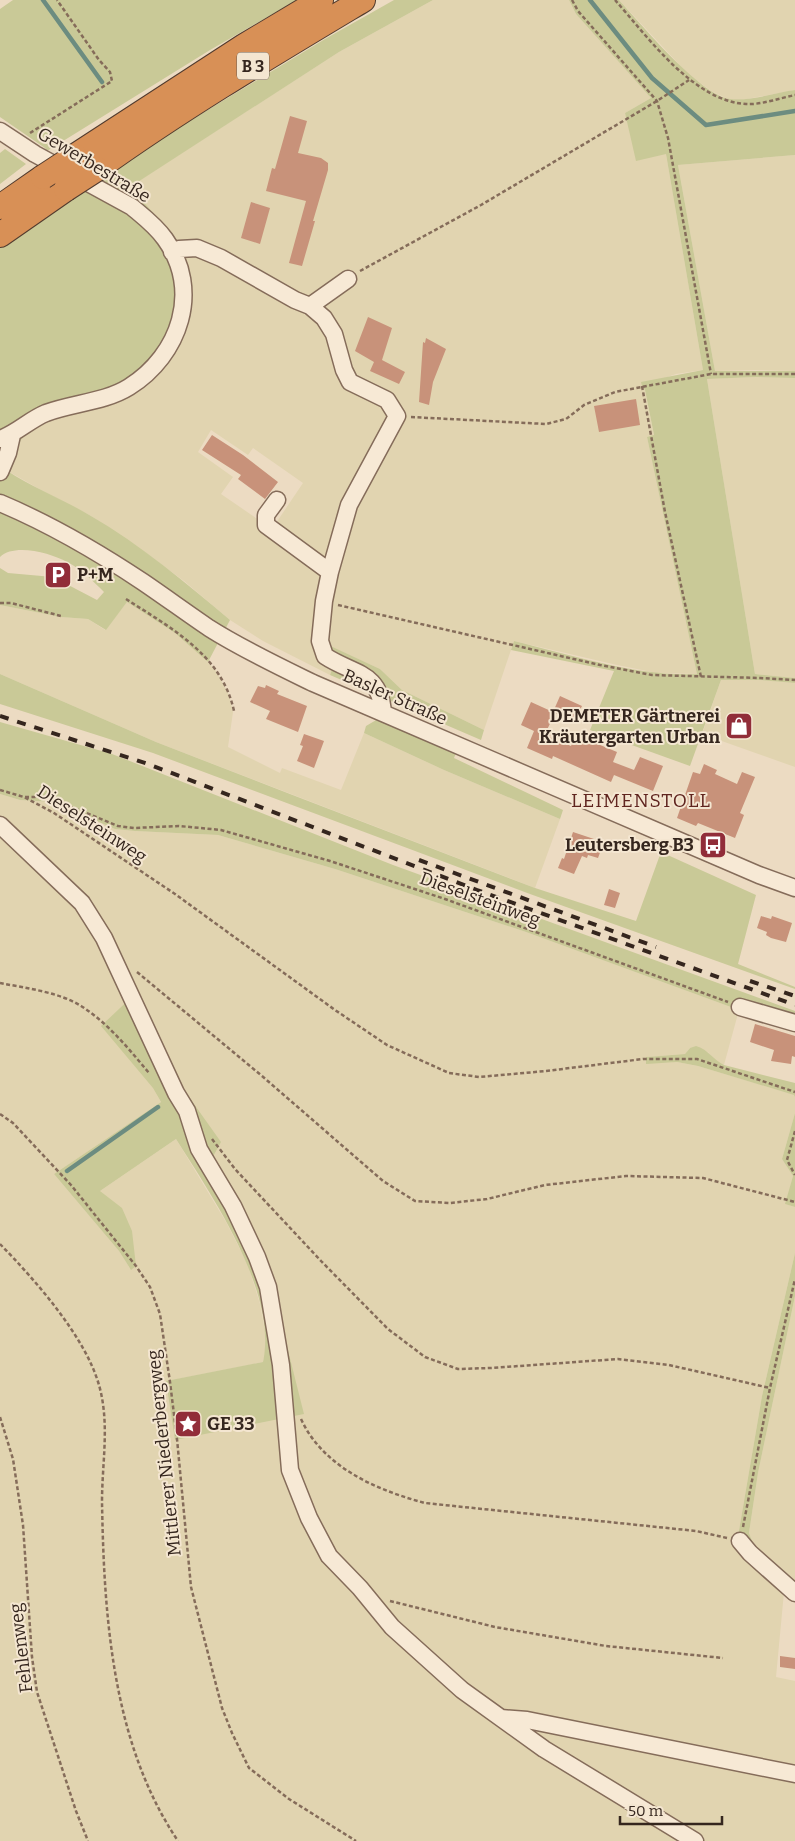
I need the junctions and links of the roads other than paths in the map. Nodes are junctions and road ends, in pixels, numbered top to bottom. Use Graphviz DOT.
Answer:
graph roads {
  1 [pos="321,0"];
  2 [pos="363,0"];
  3 [pos="0,131"];
  4 [pos="0,207"];
  5 [pos="0,235"];
  6 [pos="172,252"];
  7 [pos="348,278"];
  8 [pos="310,306"];
  9 [pos="6,437"];
  10 [pos="0,472"];
  11 [pos="277,500"];
  12 [pos="0,503"];
  13 [pos="330,572"];
  14 [pos="383,713"];
  15 [pos="0,825"];
  16 [pos="795,888"];
  17 [pos="740,1007"];
  18 [pos="795,1024"];
  19 [pos="740,1541"];
  20 [pos="795,1593"];
  21 [pos="501,1718"];
  22 [pos="795,1774"];
  23 [pos="695,1841"];
  1 -- 4 [label="highway, B 3, bridge"];
  2 -- 5 [label="highway, B 3, bridge"];
  3 -- 6 [label="street, Gewerbestraße"];
  6 -- 8 [label="street"];
  6 -- 9 [label="street, Gewerbestraße"];
  7 -- 8 [label="street"];
  8 -- 13 [label="street"];
  9 -- 10 [label="street, Gewerbestraße"];
  11 -- 13 [label="street"];
  12 -- 14 [label="street, Basler Straße"];
  13 -- 14 [label="street"];
  14 -- 16 [label="street, Basler Straße"];
  15 -- 21 [label="street"];
  17 -- 18 [label="street"];
  19 -- 20 [label="street"];
  21 -- 22 [label="street"];
  21 -- 23 [label="street"];
}
